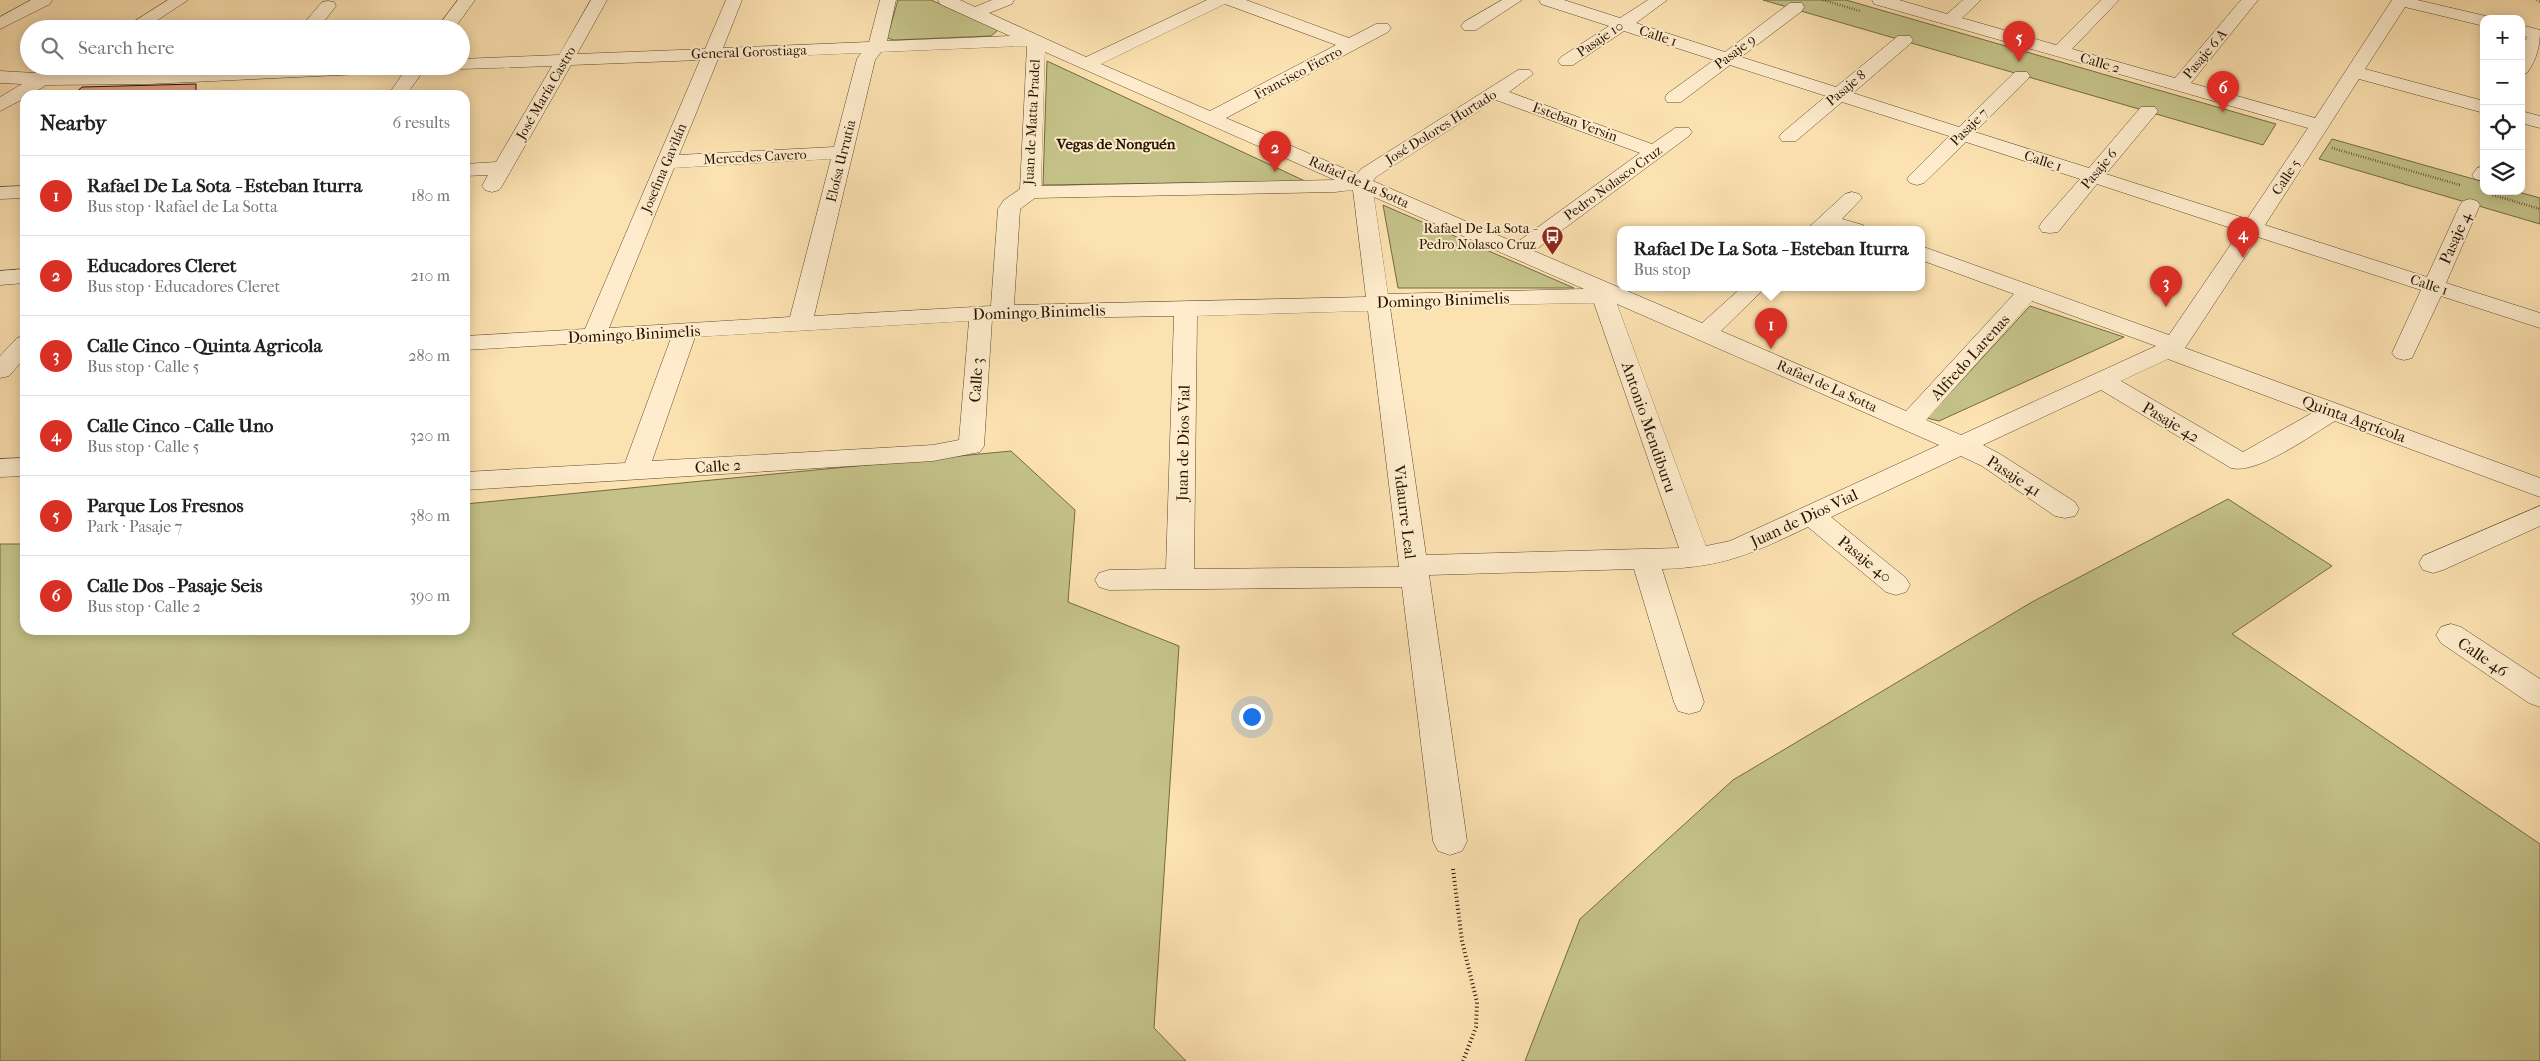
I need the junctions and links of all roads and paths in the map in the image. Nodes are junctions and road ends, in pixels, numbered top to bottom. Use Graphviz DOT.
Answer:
graph roads {
  1 [pos="44,0"];
  2 [pos="180,0"];
  3 [pos="467,0"];
  4 [pos="599,0"];
  5 [pos="734,0"];
  6 [pos="888,0"];
  7 [pos="946,0"];
  8 [pos="1006,0"];
  9 [pos="1220,0"];
  10 [pos="1230,0"];
  11 [pos="1514,0"];
  12 [pos="1547,0"];
  13 [pos="1659,0"];
  14 [pos="1880,0"];
  15 [pos="1973,0"];
  16 [pos="2111,0"];
  17 [pos="2250,0"];
  18 [pos="2401,0"];
  19 [pos="328,6"];
  20 [pos="1796,7"];
  21 [pos="975,13"];
  22 [pos="146,20"];
  23 [pos="316,20"];
  24 [pos="452,20"];
  25 [pos="1950,20"];
  26 [pos="2480,20"];
  27 [pos="0,24"];
  28 [pos="1622,24"];
  29 [pos="1470,26"];
  30 [pos="1382,28"];
  31 [pos="2529,32"];
  32 [pos="1000,34"];
  33 [pos="1904,40"];
  34 [pos="1036,42"];
  35 [pos="1351,45"];
  36 [pos="877,46"];
  37 [pos="2060,51"];
  38 [pos="712,53"];
  39 [pos="1727,58"];
  40 [pos="565,59"];
  41 [pos="2523,60"];
  42 [pos="1567,61"];
  43 [pos="1088,63"];
  44 [pos="470,64"];
  45 [pos="2354,72"];
  46 [pos="1524,74"];
  47 [pos="52,75"];
  48 [pos="156,75"];
  49 [pos="263,75"];
  50 [pos="411,75"];
  51 [pos="2020,76"];
  52 [pos="0,77"];
  53 [pos="44,80"];
  54 [pos="2179,85"];
  55 [pos="250,89"];
  56 [pos="26,90"];
  57 [pos="400,90"];
  58 [pos="1495,93"];
  59 [pos="20,94"];
  60 [pos="1839,94"];
  61 [pos="1674,98"];
  62 [pos="0,105"];
  63 [pos="2480,106"];
  64 [pos="2148,111"];
  65 [pos="1213,118"];
  66 [pos="2525,118"];
  67 [pos="2540,122"];
  68 [pos="2319,125"];
  69 [pos="1682,132"];
  70 [pos="1962,134"];
  71 [pos="1789,137"];
  72 [pos="843,152"];
  73 [pos="1655,152"];
  74 [pos="666,162"];
  75 [pos="502,168"];
  76 [pos="470,170"];
  77 [pos="2093,176"];
  78 [pos="1917,179"];
  79 [pos="1362,183"];
  80 [pos="492,186"];
  81 [pos="20,192"];
  82 [pos="1030,192"];
  83 [pos="0,193"];
  84 [pos="1852,198"];
  85 [pos="2470,205"];
  86 [pos="1822,225"];
  87 [pos="2050,227"];
  88 [pos="2252,228"];
  89 [pos="1519,251"];
  90 [pos="1925,254"];
  91 [pos="20,276"];
  92 [pos="0,278"];
  93 [pos="2434,287"];
  94 [pos="1751,291"];
  95 [pos="2029,291"];
  96 [pos="1607,294"];
  97 [pos="1377,302"];
  98 [pos="1186,308"];
  99 [pos="992,313"];
  100 [pos="2540,321"];
  101 [pos="800,325"];
  102 [pos="685,332"];
  103 [pos="1705,333"];
  104 [pos="594,337"];
  105 [pos="470,343"];
  106 [pos="2171,347"];
  107 [pos="20,351"];
  108 [pos="2404,353"];
  109 [pos="10,368"];
  110 [pos="2102,380"];
  111 [pos="2332,412"];
  112 [pos="1910,422"];
  113 [pos="1961,445"];
  114 [pos="971,446"];
  115 [pos="20,467"];
  116 [pos="0,468"];
  117 [pos="635,472"];
  118 [pos="470,481"];
  119 [pos="2540,488"];
  120 [pos="2065,509"];
  121 [pos="1811,515"];
  122 [pos="2540,515"];
  123 [pos="1696,558"];
  124 [pos="1645,559"];
  125 [pos="2433,563"];
  126 [pos="1413,571"];
  127 [pos="1180,579"];
  128 [pos="1109,580"];
  129 [pos="1896,584"];
  130 [pos="2451,635"];
  131 [pos="2540,695"];
  132 [pos="1688,702"];
  133 [pos="1450,841"];
  134 [pos="1463,1061"];
  1 -- 27 [label="street"];
  2 -- 22 [label="street"];
  3 -- 24 [label="street"];
  4 -- 40 [label="street, José María Castro"];
  5 -- 38 [label="street, Josefina Gavilán"];
  6 -- 36 [label="street, Eloísa Urrutia"];
  7 -- 21 [label="street"];
  8 -- 21 [label="street"];
  9 -- 43 [label="street"];
  10 -- 35 [label="street"];
  11 -- 29 [label="street"];
  12 -- 28 [label="street, Calle 1"];
  13 -- 28 [label="street, Pasaje 10"];
  14 -- 25 [label="street, Calle 2"];
  15 -- 25 [label="street"];
  16 -- 37 [label="street"];
  17 -- 54 [label="street, Pasaje 6 A"];
  18 -- 26 [label="street"];
  18 -- 45 [label="street, Calle 5"];
  19 -- 23 [label="street"];
  20 -- 39 [label="street, Pasaje 9"];
  21 -- 32 [label="street"];
  25 -- 37 [label="street, Calle 2"];
  28 -- 39 [label="street, Calle 1"];
  28 -- 42 [label="street, Pasaje 10"];
  30 -- 35 [label="street, Francisco Fierro"];
  31 -- 41 [label="street"];
  32 -- 34 [label="street, General Gorostiaga"];
  32 -- 36 [label="street, General Gorostiaga"];
  33 -- 60 [label="street, Pasaje 8"];
  34 -- 43 [label="street, Rafael de La Sotta"];
  34 -- 82 [label="street, Juan de Matta Pradel"];
  35 -- 65 [label="street, Francisco Fierro"];
  36 -- 38 [label="street, General Gorostiaga"];
  36 -- 72 [label="street, Eloísa Urrutia"];
  37 -- 54 [label="street, Calle 2"];
  38 -- 40 [label="street, General Gorostiaga"];
  38 -- 74 [label="street, Josefina Gavilán"];
  39 -- 60 [label="street, Calle 1"];
  39 -- 61 [label="street, Pasaje 9"];
  40 -- 44 [label="street, General Gorostiaga"];
  40 -- 75 [label="street, José María Castro"];
  43 -- 65 [label="street, Rafael de La Sotta"];
  45 -- 63 [label="street"];
  45 -- 68 [label="street, Calle 5"];
  46 -- 58 [label="street, José Dolores Hurtado"];
  47 -- 53 [label="street"];
  48 -- 53 [label="street"];
  49 -- 55 [label="street"];
  50 -- 57 [label="street"];
  51 -- 70 [label="street, Pasaje 7"];
  52 -- 53 [label="street"];
  53 -- 56 [label="street"];
  54 -- 68 [label="street, Calle 2"];
  58 -- 73 [label="street, Esteban Versin"];
  58 -- 79 [label="street, José Dolores Hurtado"];
  59 -- 62 [label="street"];
  60 -- 70 [label="street, Calle 1"];
  60 -- 71 [label="street, Pasaje 8"];
  64 -- 77 [label="street, Pasaje 6"];
  65 -- 79 [label="street, Rafael de La Sotta"];
  66 -- 67 [label="street"];
  68 -- 88 [label="street, Calle 5"];
  69 -- 73 [label="street, Pedro Nolasco Cruz"];
  70 -- 77 [label="street, Calle 1"];
  70 -- 78 [label="street, Pasaje 7"];
  72 -- 74 [label="street, Mercedes Cavero"];
  72 -- 101 [label="street, Eloísa Urrutia"];
  73 -- 89 [label="street, Pedro Nolasco Cruz"];
  74 -- 104 [label="street, Josefina Gavilán"];
  75 -- 76 [label="street"];
  75 -- 80 [label="street, José María Castro"];
  77 -- 87 [label="street, Pasaje 6"];
  77 -- 88 [label="street, Calle 1"];
  79 -- 82 [label="street"];
  79 -- 89 [label="street, Rafael de La Sotta"];
  79 -- 97 [label="street, Vidaurre Leal"];
  81 -- 83 [label="street"];
  82 -- 99 [label="street, Juan de Matta Pradel"];
  84 -- 86 [label="street"];
  85 -- 93 [label="street, Pasaje 4"];
  88 -- 93 [label="street, Calle 1"];
  88 -- 106 [label="street, Calle 5"];
  89 -- 96 [label="street, Rafael de La Sotta"];
  90 -- 95 [label="street, Quinta Agrícola"];
  91 -- 92 [label="street"];
  93 -- 100 [label="street, Calle 1"];
  93 -- 108 [label="street, Pasaje 4"];
  94 -- 103 [label="street"];
  95 -- 106 [label="street, Quinta Agrícola"];
  95 -- 112 [label="street, Alfredo Larenas"];
  96 -- 97 [label="street, Domingo Binimelis"];
  96 -- 103 [label="street, Rafael de La Sotta"];
  96 -- 123 [label="street, Antonio Mendiburu"];
  97 -- 98 [label="street, Domingo Binimelis"];
  97 -- 126 [label="street, Vidaurre Leal"];
  98 -- 99 [label="street, Domingo Binimelis"];
  98 -- 127 [label="street, Juan de Dios Vial"];
  99 -- 101 [label="street, Domingo Binimelis"];
  99 -- 114 [label="street, Calle 3"];
  101 -- 102 [label="street, Domingo Binimelis"];
  102 -- 104 [label="street, Domingo Binimelis"];
  102 -- 117 [label="street"];
  103 -- 112 [label="street, Rafael de La Sotta"];
  104 -- 105 [label="street, Domingo Binimelis"];
  106 -- 110 [label="street, Juan de Dios Vial"];
  106 -- 111 [label="street, Quinta Agrícola"];
  107 -- 109 [label="street"];
  110 -- 111 [label="street, Pasaje 42"];
  110 -- 113 [label="street, Juan de Dios Vial"];
  111 -- 119 [label="street, Quinta Agrícola"];
  112 -- 113 [label="street, Rafael de La Sotta"];
  113 -- 120 [label="street, Pasaje 41"];
  113 -- 121 [label="street, Juan de Dios Vial"];
  114 -- 117 [label="street, Calle 2"];
  115 -- 116 [label="street"];
  117 -- 118 [label="street, Calle 2"];
  121 -- 123 [label="street, Juan de Dios Vial"];
  121 -- 129 [label="street, Pasaje 40"];
  122 -- 125 [label="street"];
  123 -- 124 [label="street, Juan de Dios Vial"];
  124 -- 126 [label="street, Juan de Dios Vial"];
  124 -- 132 [label="street"];
  126 -- 127 [label="street, Juan de Dios Vial"];
  126 -- 133 [label="street, Vidaurre Leal"];
  127 -- 128 [label="street, Juan de Dios Vial"];
  130 -- 131 [label="street, Calle 46"];
  133 -- 134 [label="path"];
}
